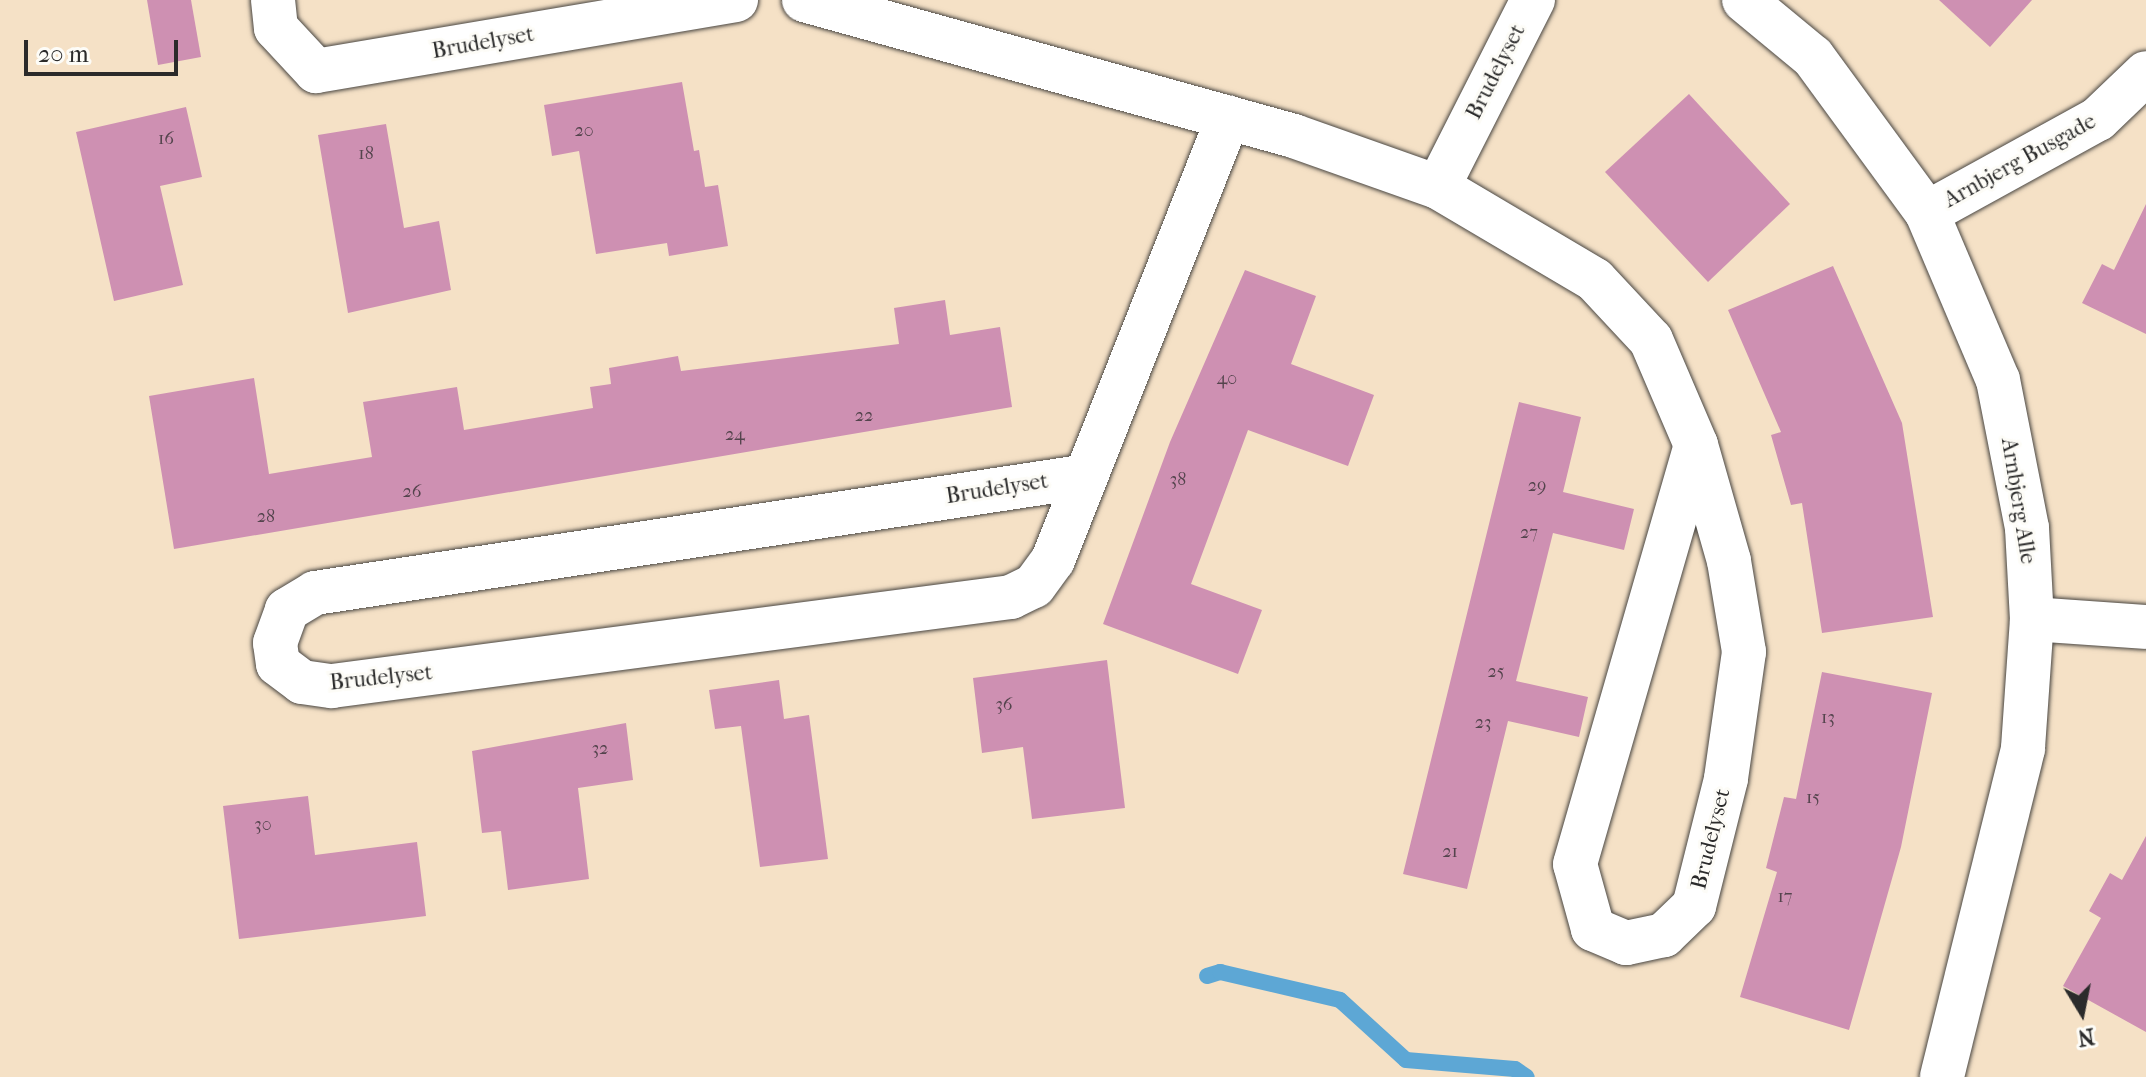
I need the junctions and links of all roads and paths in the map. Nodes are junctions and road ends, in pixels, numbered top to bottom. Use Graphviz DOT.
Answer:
graph roads {
  1 [pos="273,0"];
  2 [pos="736,0"];
  3 [pos="804,0"];
  4 [pos="1533,0"];
  5 [pos="1744,0"];
  6 [pos="2146,73"];
  7 [pos="1228,117"];
  8 [pos="1438,187"];
  9 [pos="1927,213"];
  10 [pos="1696,445"];
  11 [pos="1081,477"];
  12 [pos="2032,619"];
  13 [pos="2146,627"];
  14 [pos="1942,1077"];
  1 -- 2 [label="street, Brudelyset"];
  3 -- 7 [label="street, Brudelyset"];
  4 -- 8 [label="street, Brudelyset"];
  5 -- 9 [label="street, Arnbjerg Alle"];
  6 -- 9 [label="street, Arnbjerg Busgade"];
  7 -- 8 [label="street, Brudelyset"];
  7 -- 11 [label="street, Brudelyset"];
  8 -- 10 [label="street, Brudelyset"];
  9 -- 12 [label="street, Arnbjerg Alle"];
  10 -- 10 [label="street, Brudelyset"];
  11 -- 11 [label="street, Brudelyset"];
  12 -- 13 [label="street"];
  12 -- 14 [label="street, Arnbjerg Alle"];
}
